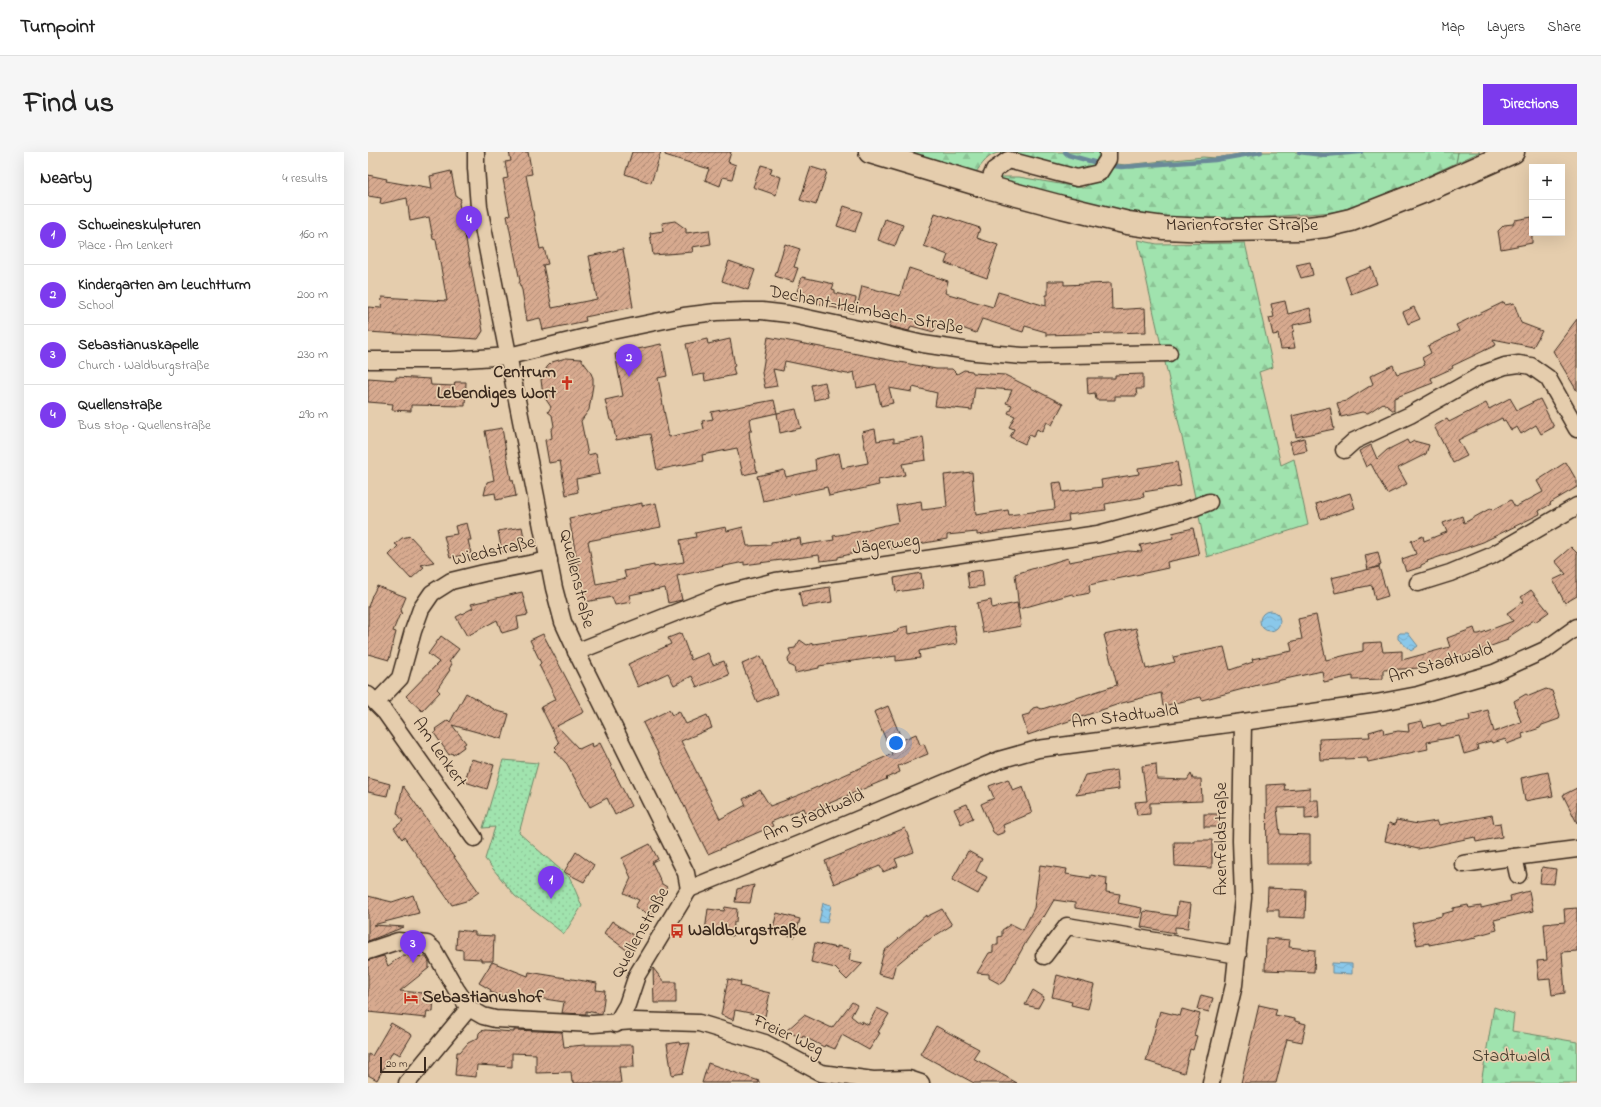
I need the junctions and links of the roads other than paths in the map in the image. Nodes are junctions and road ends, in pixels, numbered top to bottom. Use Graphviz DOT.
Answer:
graph roads {
  1 [pos="476,152"];
  2 [pos="870,152"];
  3 [pos="1513,152"];
  4 [pos="1108,155"];
  5 [pos="987,187"];
  6 [pos="1169,353"];
  7 [pos="508,356"];
  8 [pos="368,360"];
  9 [pos="1577,429"];
  10 [pos="1344,450"];
  11 [pos="1209,502"];
  12 [pos="1577,506"];
  13 [pos="549,560"];
  14 [pos="1418,583"];
  15 [pos="1577,627"];
  16 [pos="576,652"];
  17 [pos="373,698"];
  18 [pos="1243,722"];
  19 [pos="474,838"];
  20 [pos="1577,849"];
  21 [pos="1514,856"];
  22 [pos="1463,864"];
  23 [pos="1518,875"];
  24 [pos="688,889"];
  25 [pos="368,951"];
  26 [pos="1238,955"];
  27 [pos="1044,956"];
  28 [pos="469,1008"];
  29 [pos="616,1024"];
  30 [pos="820,1078"];
  31 [pos="407,1083"];
  32 [pos="921,1083"];
  33 [pos="1211,1083"];
  1 -- 7 [label="street, Quellenstraße"];
  2 -- 5 [label="main road, Marienforster Straße"];
  3 -- 5 [label="main road, Marienforster Straße"];
  4 -- 5 [label="street"];
  6 -- 7 [label="street, Dechant-Heimbach-Straße"];
  7 -- 8 [label="street, Dechant-Heimbach-Straße"];
  7 -- 13 [label="street, Quellenstraße"];
  9 -- 10 [label="street"];
  11 -- 16 [label="street, Jägerweg"];
  12 -- 14 [label="street"];
  13 -- 16 [label="street, Quellenstraße"];
  13 -- 17 [label="street, Wiedstraße"];
  15 -- 18 [label="street, Am Stadtwald"];
  16 -- 24 [label="street, Quellenstraße"];
  17 -- 19 [label="street, Am Lenkert"];
  18 -- 24 [label="street, Am Stadtwald"];
  18 -- 26 [label="street, Axenfeldstraße"];
  20 -- 21 [label="street"];
  21 -- 22 [label="street"];
  21 -- 23 [label="street"];
  24 -- 29 [label="street, Quellenstraße"];
  25 -- 28 [label="street"];
  26 -- 27 [label="street"];
  26 -- 33 [label="street, Axenfeldstraße"];
  28 -- 29 [label="street"];
  28 -- 31 [label="street"];
  29 -- 30 [label="street, Freier Weg"];
  30 -- 32 [label="street, Freier Weg"];
}
